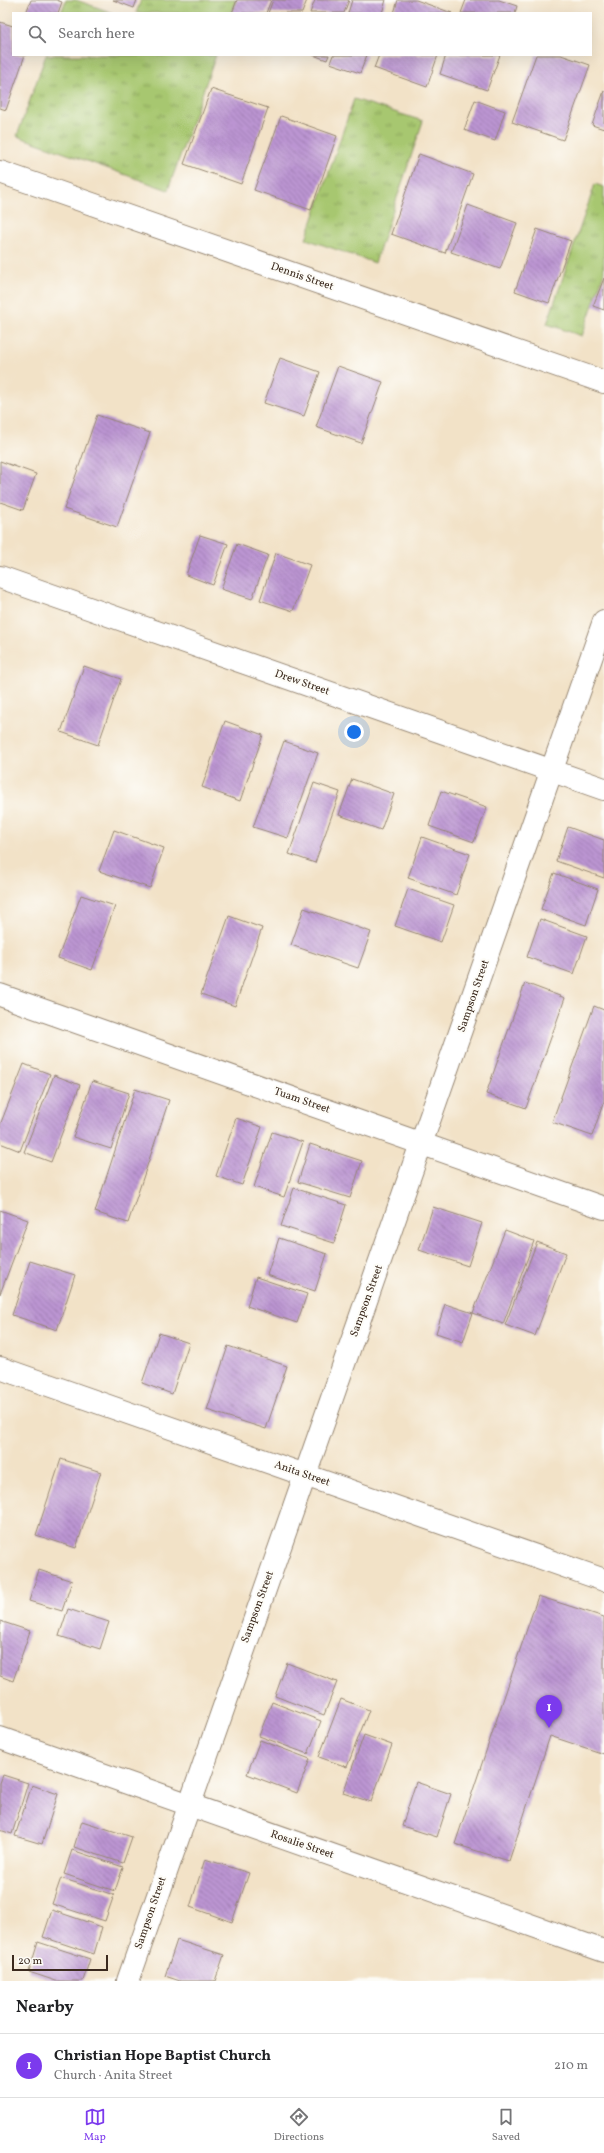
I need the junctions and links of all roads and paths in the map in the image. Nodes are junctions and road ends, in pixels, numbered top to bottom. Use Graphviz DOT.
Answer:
graph roads {
  1 [pos="0,172"];
  2 [pos="604,382"];
  3 [pos="0,577"];
  4 [pos="604,621"];
  5 [pos="552,771"];
  6 [pos="604,789"];
  7 [pos="0,995"];
  8 [pos="422,1144"];
  9 [pos="604,1208"];
  10 [pos="0,1368"];
  11 [pos="305,1475"];
  12 [pos="604,1580"];
  13 [pos="0,1738"];
  14 [pos="188,1805"];
  15 [pos="604,1951"];
  16 [pos="128,1981"];
  1 -- 2 [label="street, Dennis Street"];
  3 -- 5 [label="street, Drew Street"];
  4 -- 5 [label="street, Sampson Street"];
  5 -- 6 [label="street, Drew Street"];
  5 -- 8 [label="street, Sampson Street"];
  7 -- 8 [label="street, Tuam Street"];
  8 -- 9 [label="street, Tuam Street"];
  8 -- 11 [label="street, Sampson Street"];
  10 -- 11 [label="street, Anita Street"];
  11 -- 12 [label="street, Anita Street"];
  11 -- 14 [label="street, Sampson Street"];
  13 -- 14 [label="street, Rosalie Street"];
  14 -- 15 [label="street, Rosalie Street"];
  14 -- 16 [label="street, Sampson Street"];
}
